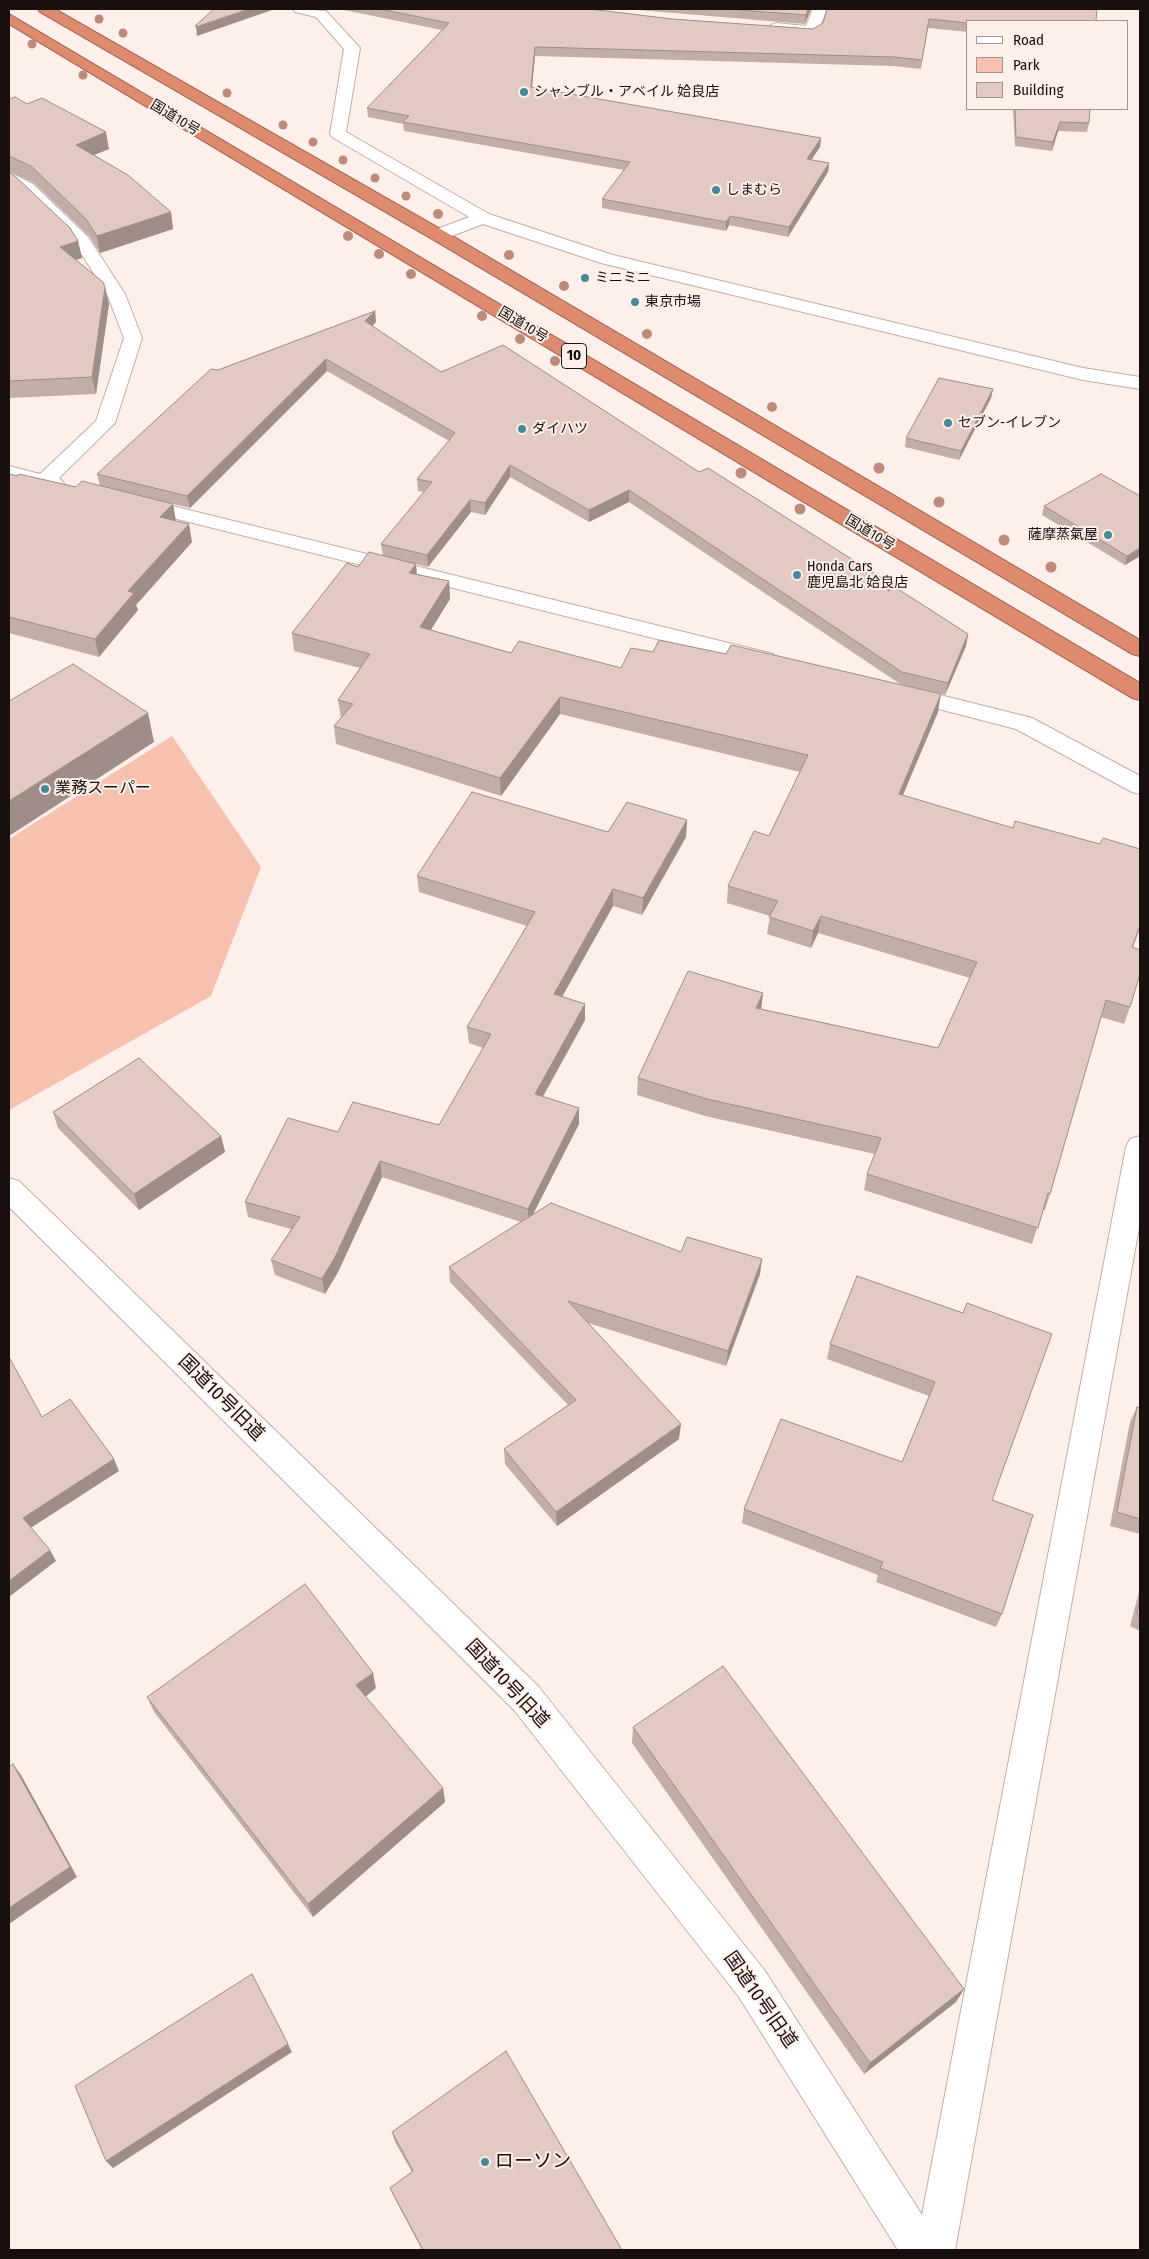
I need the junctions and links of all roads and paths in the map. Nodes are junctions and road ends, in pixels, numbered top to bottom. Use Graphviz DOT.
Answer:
graph roads {
  1 [pos="45,9"];
  2 [pos="300,9"];
  3 [pos="820,9"];
  4 [pos="9,18"];
  5 [pos="762,27"];
  6 [pos="9,177"];
  7 [pos="483,218"];
  8 [pos="438,235"];
  9 [pos="1140,383"];
  10 [pos="9,472"];
  11 [pos="44,481"];
  12 [pos="73,488"];
  13 [pos="122,500"];
  14 [pos="1140,649"];
  15 [pos="782,663"];
  16 [pos="888,689"];
  17 [pos="1140,693"];
  18 [pos="1140,786"];
  19 [pos="1140,1147"];
  20 [pos="9,1189"];
  21 [pos="921,2250"];
  22 [pos="935,2250"];
  1 -- 8 [label="highway, 国道10号 / 10"];
  2 -- 7 [label="street"];
  3 -- 5 [label="street"];
  4 -- 17 [label="highway, 国道10号 / 10"];
  6 -- 11 [label="street"];
  7 -- 8 [label="street"];
  7 -- 9 [label="street"];
  8 -- 14 [label="highway, 国道10号 / 10"];
  10 -- 11 [label="street"];
  11 -- 12 [label="street"];
  13 -- 15 [label="street"];
  16 -- 18 [label="street"];
  19 -- 22 [label="street"];
  20 -- 21 [label="street, 国道10号旧道"];
}
